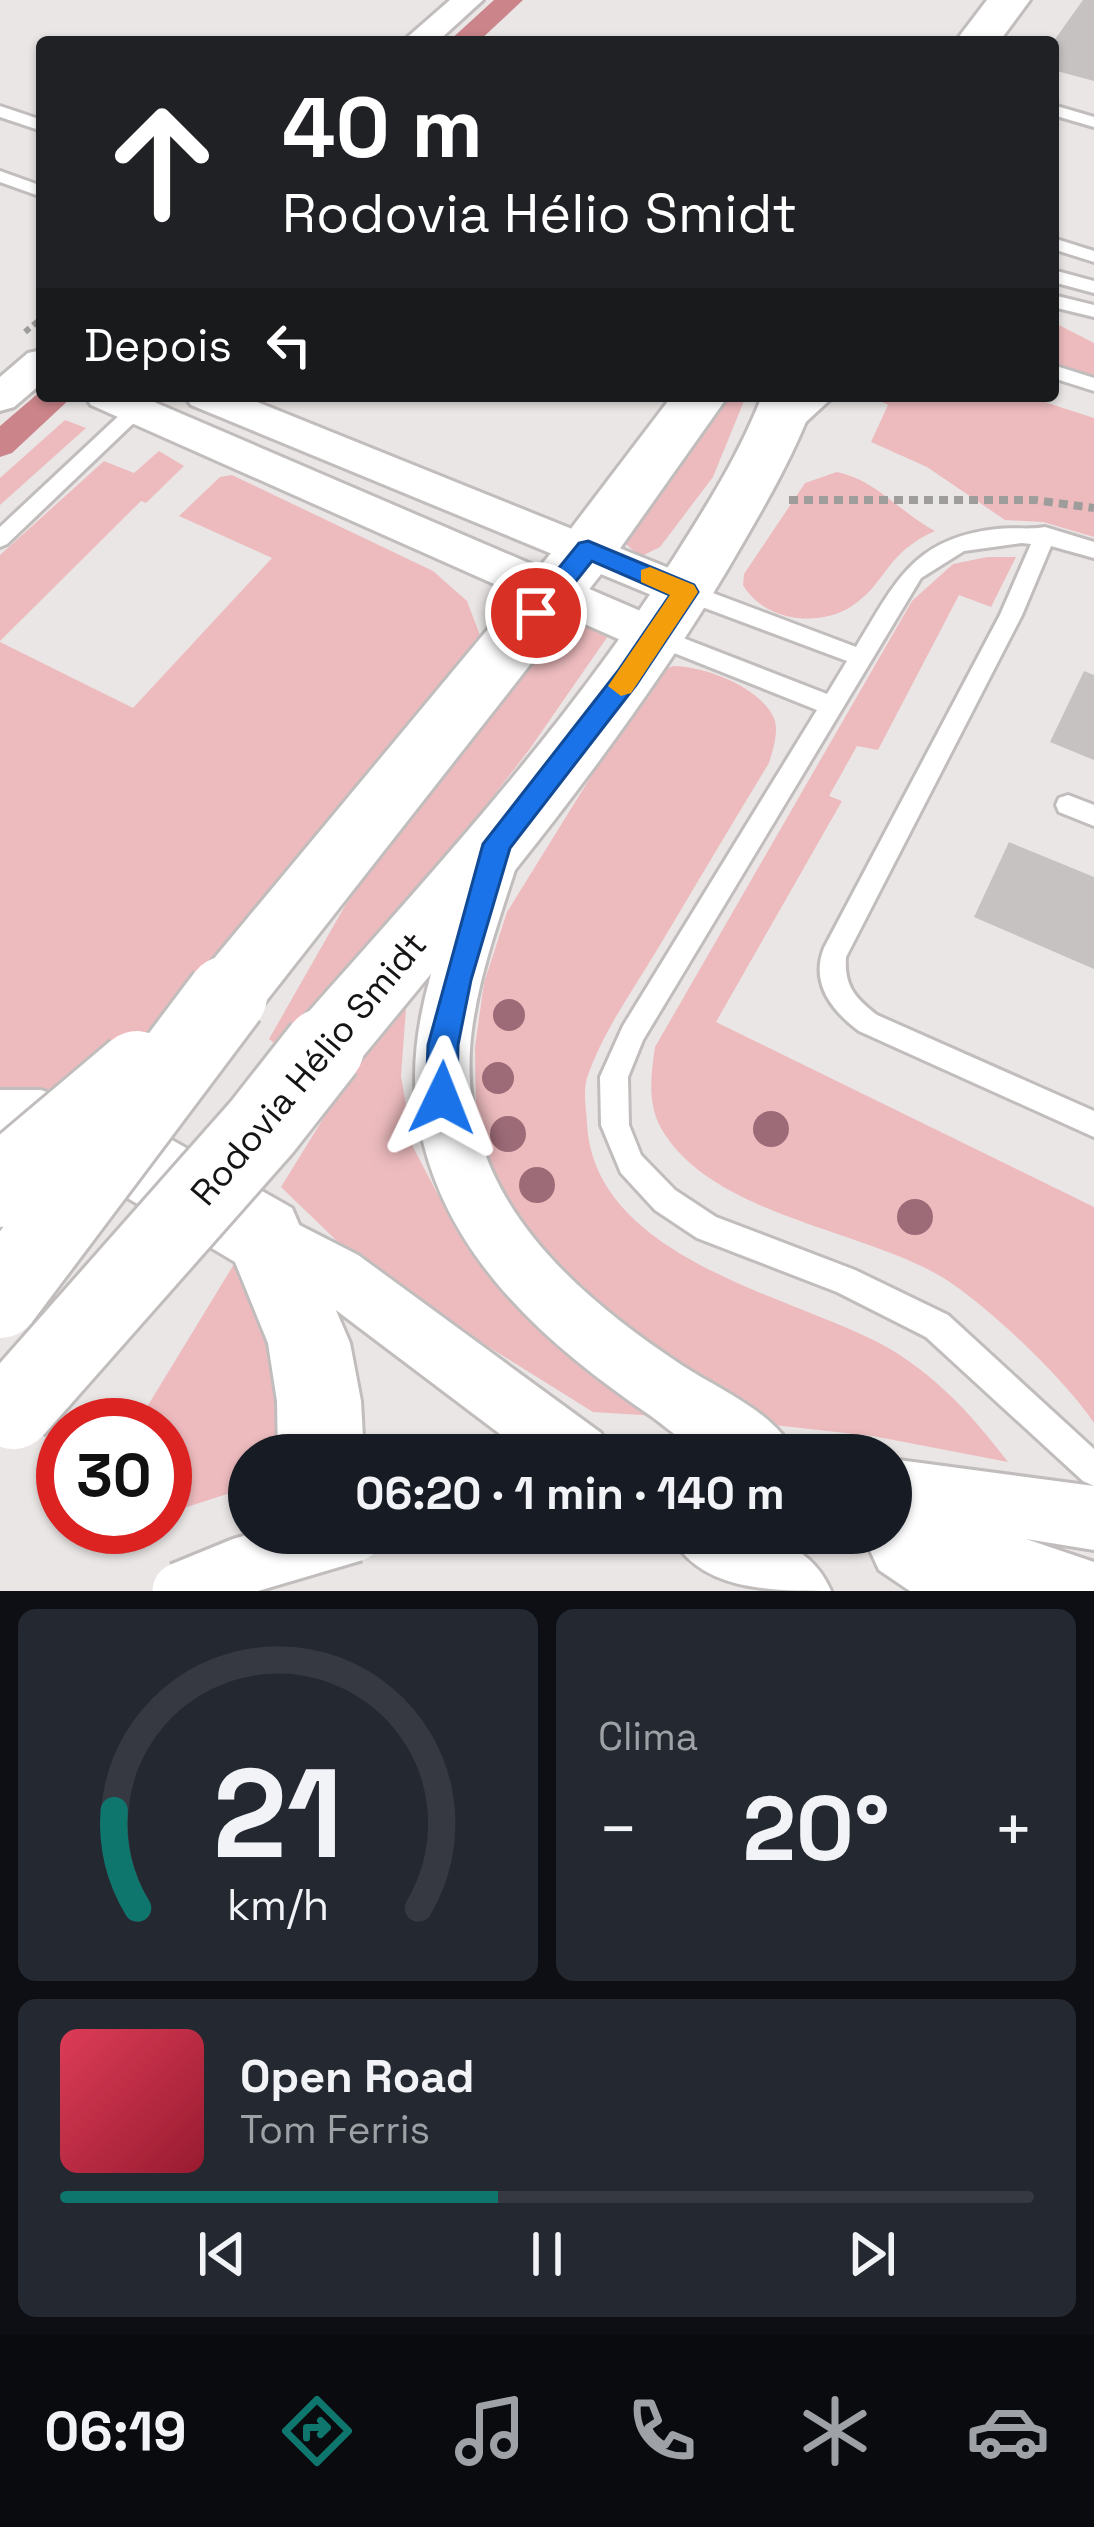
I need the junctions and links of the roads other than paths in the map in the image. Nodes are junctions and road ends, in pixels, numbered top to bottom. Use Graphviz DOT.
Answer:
graph roads {
  1 [pos="468,0"];
  2 [pos="1032,14"];
  3 [pos="425,36"];
  4 [pos="989,36"];
  5 [pos="1,112"];
  6 [pos="1059,112"];
  7 [pos="1094,122"];
  8 [pos="36,124"];
  9 [pos="0,176"];
  10 [pos="36,190"];
  11 [pos="1059,245"];
  12 [pos="1094,256"];
  13 [pos="1059,303"];
  14 [pos="1093,311"];
  15 [pos="36,370"];
  16 [pos="1059,373"];
  17 [pos="1094,385"];
  18 [pos="0,398"];
  19 [pos="123,402"];
  20 [pos="134,402"];
  21 [pos="218,402"];
  22 [pos="697,402"];
  23 [pos="812,402"];
  24 [pos="781,418"];
  25 [pos="1045,536"];
  26 [pos="0,539"];
  27 [pos="1094,550"];
  28 [pos="571,570"];
  29 [pos="671,615"];
  30 [pos="860,657"];
  31 [pos="832,706"];
  32 [pos="1068,805"];
  33 [pos="1094,816"];
  34 [pos="497,844"];
  35 [pos="227,995"];
  36 [pos="1094,1124"];
  37 [pos="0,1125"];
  38 [pos="0,1187"];
  39 [pos="264,1235"];
  40 [pos="0,1298"];
  41 [pos="7,1417"];
  42 [pos="321,1434"];
  43 [pos="551,1434"];
  44 [pos="732,1434"];
  45 [pos="1094,1471"];
  46 [pos="912,1494"];
  47 [pos="1094,1517"];
  48 [pos="912,1533"];
  49 [pos="283,1554"];
  50 [pos="295,1554"];
  51 [pos="737,1554"];
  52 [pos="912,1554"];
  53 [pos="181,1591"];
  54 [pos="279,1591"];
  55 [pos="798,1591"];
  56 [pos="968,1591"];
  57 [pos="1084,1591"];
  1 -- 3 [label="street"];
  2 -- 4 [label="main road"];
  5 -- 8 [label="lane"];
  6 -- 7 [label="lane"];
  9 -- 10 [label="lane"];
  11 -- 12 [label="lane"];
  13 -- 14 [label="lane"];
  15 -- 18 [label="street"];
  16 -- 17 [label="lane"];
  19 -- 26 [label="lane"];
  20 -- 28 [label="street"];
  21 -- 28 [label="street"];
  22 -- 28 [label="main road"];
  23 -- 24 [label="lane"];
  24 -- 29 [label="main road, Rodovia Hélio Smidt"];
  25 -- 27 [label="lane"];
  25 -- 30 [label="lane"];
  25 -- 36 [label="lane"];
  28 -- 29 [label="street"];
  28 -- 35 [label="main road"];
  29 -- 30 [label="lane"];
  29 -- 31 [label="lane"];
  29 -- 34 [label="main road, Rodovia Hélio Smidt"];
  30 -- 31 [label="lane"];
  31 -- 45 [label="lane"];
  32 -- 33 [label="lane"];
  34 -- 41 [label="main road, Rodovia Hélio Smidt, bridge"];
  34 -- 44 [label="street"];
  35 -- 38 [label="main road, bridge"];
  35 -- 40 [label="main road, bridge"];
  37 -- 39 [label="main road"];
  39 -- 42 [label="main road"];
  39 -- 43 [label="street"];
  46 -- 47 [label="street"];
  48 -- 57 [label="street"];
  49 -- 53 [label="street, bridge"];
  50 -- 54 [label="main road"];
  51 -- 55 [label="street"];
  52 -- 56 [label="street"];
}
